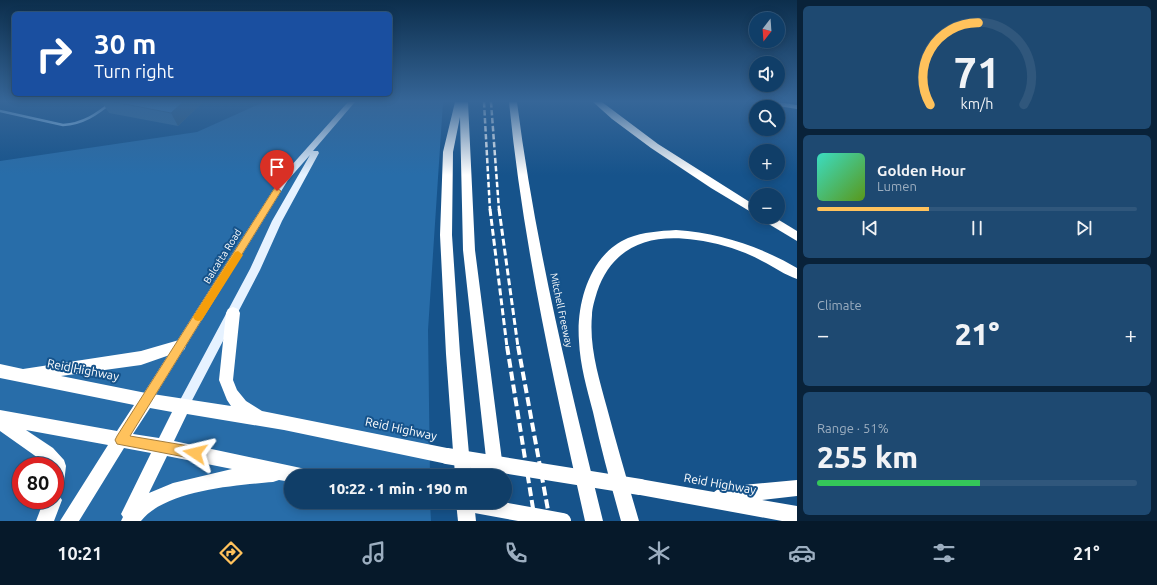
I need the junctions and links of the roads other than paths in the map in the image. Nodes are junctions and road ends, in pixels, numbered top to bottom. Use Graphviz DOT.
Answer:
graph roads {
  1 [pos="332,126"];
  2 [pos="454,126"];
  3 [pos="465,126"];
  4 [pos="516,126"];
  5 [pos="626,126"];
  6 [pos="327,132"];
  7 [pos="749,207"];
  8 [pos="777,224"];
  9 [pos="797,237"];
  10 [pos="797,274"];
  11 [pos="233,313"];
  12 [pos="180,346"];
  13 [pos="0,371"];
  14 [pos="18,375"];
  15 [pos="146,400"];
  16 [pos="183,406"];
  17 [pos="0,418"];
  18 [pos="261,418"];
  19 [pos="0,422"];
  20 [pos="121,440"];
  21 [pos="163,448"];
  22 [pos="50,457"];
  23 [pos="462,469"];
  24 [pos="495,469"];
  25 [pos="284,473"];
  26 [pos="284,475"];
  27 [pos="797,488"];
  28 [pos="705,498"];
  29 [pos="50,509"];
  30 [pos="466,509"];
  31 [pos="497,509"];
  32 [pos="501,509"];
  33 [pos="797,515"];
  34 [pos="45,521"];
  35 [pos="69,521"];
  36 [pos="129,521"];
  37 [pos="467,521"];
  38 [pos="502,521"];
  39 [pos="563,521"];
  40 [pos="594,521"];
  41 [pos="630,521"];
  1 -- 6 [label="main road, Balcatta Road"];
  2 -- 23 [label="highway"];
  3 -- 24 [label="highway"];
  4 -- 40 [label="highway, Mitchell Freeway"];
  5 -- 7 [label="highway"];
  6 -- 11 [label="main road, Balcatta Road"];
  6 -- 12 [label="main road, Balcatta Road"];
  8 -- 9 [label="highway"];
  10 -- 41 [label="highway"];
  11 -- 16 [label="main road, Balcatta Road"];
  11 -- 18 [label="highway"];
  12 -- 14 [label="highway"];
  12 -- 15 [label="main road, Balcatta Road"];
  13 -- 14 [label="highway, Reid Highway"];
  14 -- 15 [label="highway, Reid Highway"];
  15 -- 16 [label="highway, Reid Highway"];
  15 -- 20 [label="highway"];
  16 -- 18 [label="highway, Reid Highway"];
  16 -- 21 [label="highway"];
  17 -- 20 [label="highway"];
  18 -- 28 [label="highway, Reid Highway, bridge"];
  19 -- 22 [label="highway"];
  20 -- 21 [label="highway"];
  20 -- 35 [label="highway"];
  21 -- 25 [label="highway"];
  21 -- 36 [label="highway"];
  26 -- 36 [label="highway"];
  27 -- 28 [label="highway"];
  28 -- 33 [label="highway, Reid Highway"];
  29 -- 34 [label="highway"];
  30 -- 37 [label="highway"];
  31 -- 39 [label="highway, bridge"];
  32 -- 38 [label="highway"];
}
